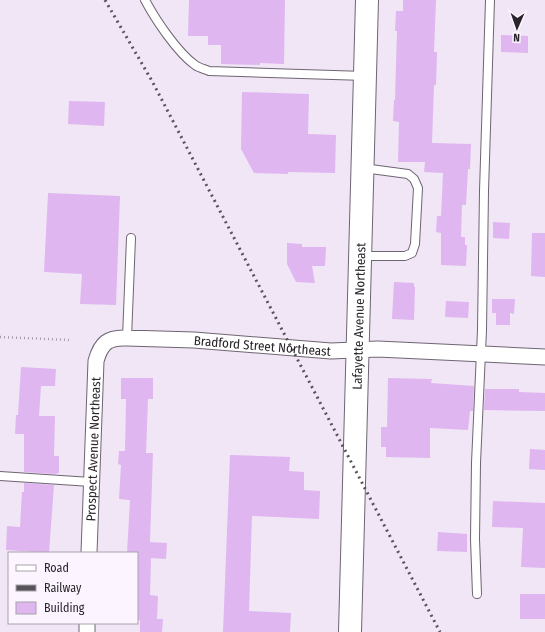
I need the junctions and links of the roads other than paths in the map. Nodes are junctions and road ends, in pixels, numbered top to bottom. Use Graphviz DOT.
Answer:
graph roads {
  1 [pos="145,0"];
  2 [pos="368,0"];
  3 [pos="490,0"];
  4 [pos="366,76"];
  5 [pos="363,168"];
  6 [pos="131,238"];
  7 [pos="360,256"];
  8 [pos="127,338"];
  9 [pos="102,346"];
  10 [pos="358,350"];
  11 [pos="481,354"];
  12 [pos="545,357"];
  13 [pos="0,476"];
  14 [pos="91,482"];
  15 [pos="89,552"];
  16 [pos="477,594"];
  17 [pos="350,632"];
  1 -- 4 [label="lane"];
  2 -- 4 [label="street, Lafayette Avenue Northeast"];
  3 -- 11 [label="lane"];
  4 -- 5 [label="street, Lafayette Avenue Northeast"];
  5 -- 7 [label="street, Lafayette Avenue Northeast"];
  5 -- 7 [label="lane"];
  6 -- 8 [label="lane"];
  7 -- 10 [label="street, Lafayette Avenue Northeast"];
  8 -- 9 [label="street, Bradford Street Northeast"];
  8 -- 10 [label="street, Bradford Street Northeast"];
  9 -- 14 [label="street, Prospect Avenue Northeast"];
  10 -- 11 [label="street, Bradford Street Northeast"];
  10 -- 17 [label="street, Lafayette Avenue Northeast"];
  11 -- 12 [label="street, Bradford Street Northeast"];
  11 -- 16 [label="lane"];
  13 -- 14 [label="lane"];
  14 -- 15 [label="street, Prospect Avenue Northeast"];
}
